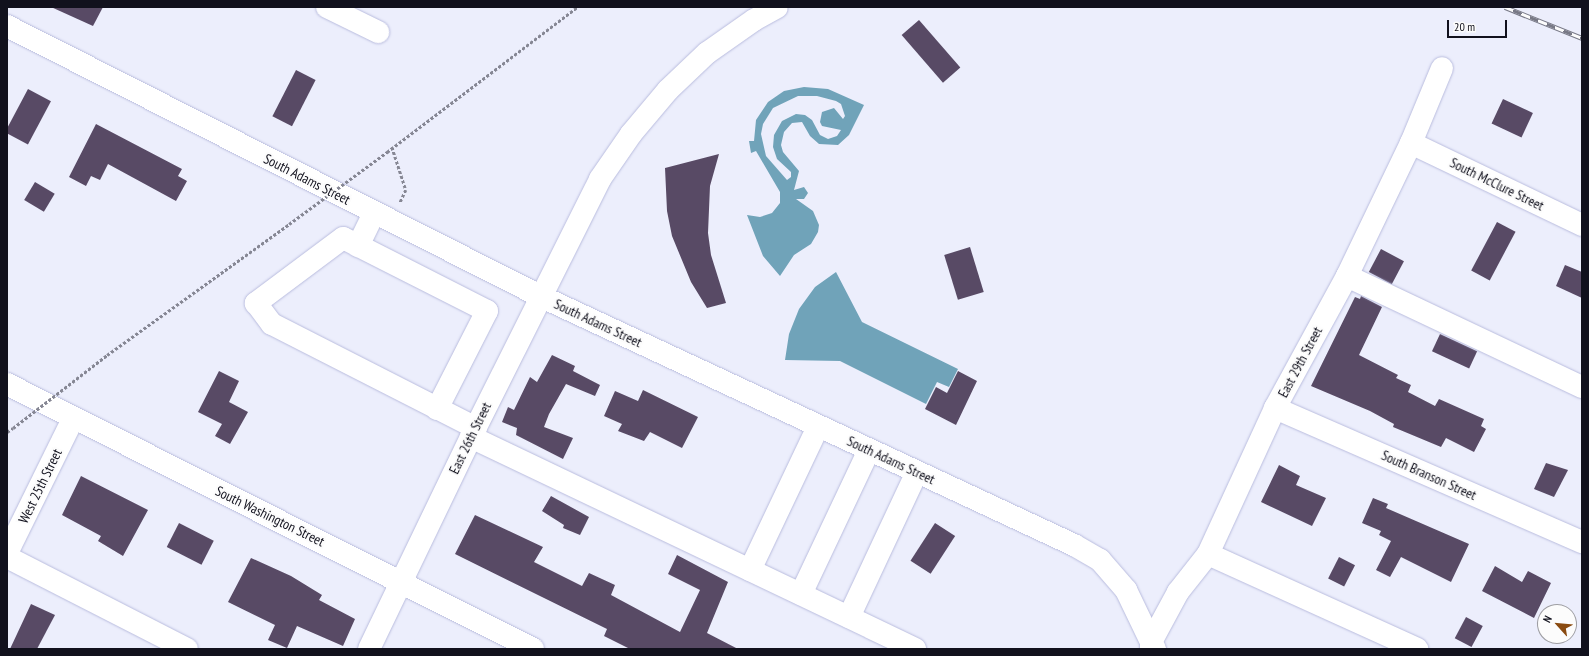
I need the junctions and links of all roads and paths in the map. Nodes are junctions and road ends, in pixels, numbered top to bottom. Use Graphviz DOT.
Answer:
graph roads {
  1 [pos="327,7"];
  2 [pos="577,7"];
  3 [pos="777,7"];
  4 [pos="7,26"];
  5 [pos="378,32"];
  6 [pos="1442,68"];
  7 [pos="1411,142"];
  8 [pos="392,147"];
  9 [pos="406,190"];
  10 [pos="374,213"];
  11 [pos="1582,225"];
  12 [pos="358,246"];
  13 [pos="1346,276"];
  14 [pos="540,296"];
  15 [pos="7,384"];
  16 [pos="1582,387"];
  17 [pos="1275,408"];
  18 [pos="437,409"];
  19 [pos="73,419"];
  20 [pos="818,427"];
  21 [pos="7,432"];
  22 [pos="473,432"];
  23 [pos="869,450"];
  24 [pos="917,472"];
  25 [pos="1582,542"];
  26 [pos="7,553"];
  27 [pos="1208,554"];
  28 [pos="7,558"];
  29 [pos="750,570"];
  30 [pos="400,580"];
  31 [pos="801,594"];
  32 [pos="849,617"];
  33 [pos="1153,647"];
  34 [pos="187,649"];
  35 [pos="369,649"];
  36 [pos="533,649"];
  37 [pos="915,649"];
  38 [pos="1417,649"];
  1 -- 5 [label="main road"];
  2 -- 8 [label="path"];
  3 -- 14 [label="main road, East 26th Street"];
  4 -- 10 [label="main road, South Adams Street"];
  6 -- 7 [label="main road, East 29th Street"];
  7 -- 11 [label="main road, South McClure Street"];
  7 -- 13 [label="main road, East 29th Street"];
  8 -- 9 [label="path"];
  8 -- 21 [label="path, bridge"];
  10 -- 12 [label="main road"];
  10 -- 14 [label="main road, South Adams Street"];
  12 -- 18 [label="main road"];
  12 -- 18 [label="main road"];
  13 -- 16 [label="main road"];
  13 -- 17 [label="main road, East 29th Street"];
  14 -- 20 [label="main road, South Adams Street"];
  14 -- 22 [label="main road, East 26th Street"];
  15 -- 19 [label="main road, South Washington Street"];
  17 -- 25 [label="main road, South Branson Street"];
  17 -- 27 [label="main road, East 29th Street"];
  18 -- 22 [label="main road"];
  19 -- 26 [label="main road, West 25th Street"];
  19 -- 30 [label="main road, South Washington Street"];
  20 -- 23 [label="main road, South Adams Street"];
  20 -- 29 [label="main road"];
  22 -- 29 [label="main road"];
  22 -- 30 [label="main road, East 26th Street"];
  23 -- 24 [label="main road, South Adams Street"];
  23 -- 31 [label="main road"];
  24 -- 32 [label="main road"];
  24 -- 33 [label="main road, South Adams Street"];
  27 -- 33 [label="main road, East 29th Street"];
  27 -- 38 [label="main road"];
  28 -- 34 [label="main road"];
  29 -- 31 [label="main road"];
  30 -- 35 [label="main road, East 26th Street"];
  30 -- 36 [label="main road, South Washington Street"];
  31 -- 32 [label="main road"];
  32 -- 37 [label="main road"];
}
